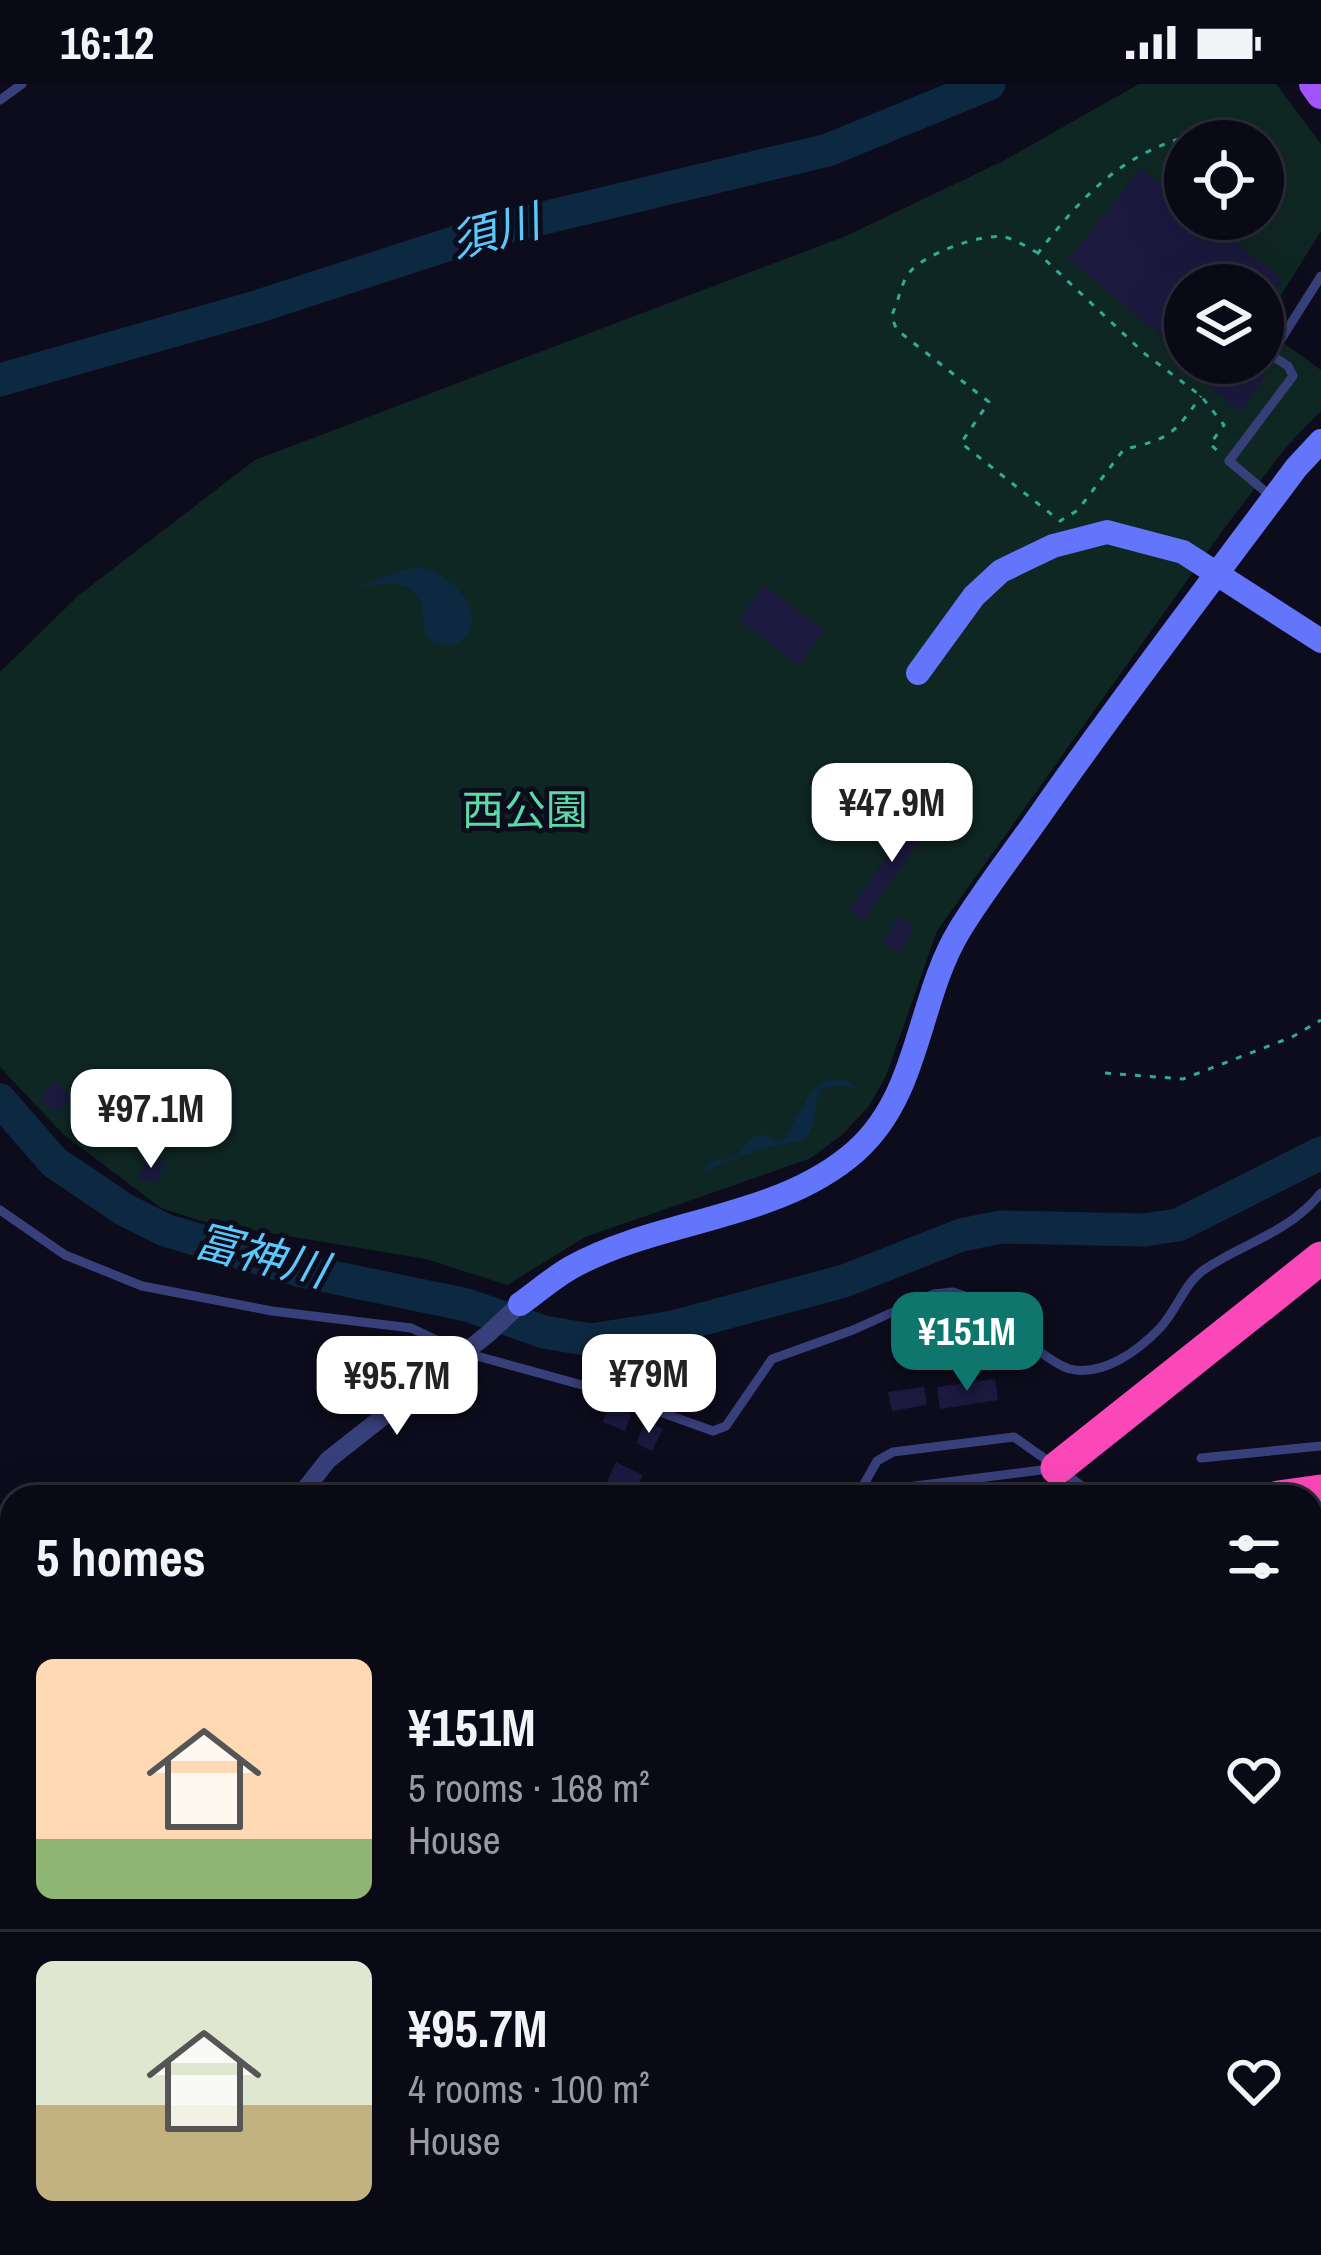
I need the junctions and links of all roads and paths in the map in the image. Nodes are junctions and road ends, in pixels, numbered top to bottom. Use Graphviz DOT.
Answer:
graph roads {
  1 [pos="22,84"];
  2 [pos="1314,84"];
  3 [pos="1321,94"];
  4 [pos="0,100"];
  5 [pos="1164,144"];
  6 [pos="1038,253"];
  7 [pos="1321,276"];
  8 [pos="1201,396"];
  9 [pos="1321,441"];
  10 [pos="1229,461"];
  11 [pos="1274,498"];
  12 [pos="1217,572"];
  13 [pos="1321,641"];
  14 [pos="918,673"];
  15 [pos="1321,1020"];
  16 [pos="1105,1072"];
  17 [pos="1321,1193"];
  18 [pos="0,1210"];
  19 [pos="1321,1258"];
  20 [pos="1321,1274"];
  21 [pos="520,1304"];
  22 [pos="462,1352"];
  23 [pos="1321,1445"];
  24 [pos="1201,1458"];
  25 [pos="1075,1481"];
  26 [pos="308,1485"];
  27 [pos="864,1485"];
  28 [pos="1013,1485"];
  1 -- 4 [label="lane"];
  2 -- 3 [label="main road"];
  5 -- 6 [label="path"];
  6 -- 8 [label="path"];
  6 -- 8 [label="path"];
  7 -- 10 [label="lane"];
  8 -- 10 [label="path"];
  9 -- 11 [label="street"];
  10 -- 11 [label="lane"];
  11 -- 12 [label="street"];
  12 -- 13 [label="street"];
  12 -- 14 [label="street"];
  12 -- 21 [label="street"];
  15 -- 16 [label="path"];
  17 -- 22 [label="lane"];
  18 -- 22 [label="lane"];
  19 -- 25 [label="highway"];
  20 -- 25 [label="highway"];
  21 -- 22 [label="street"];
  22 -- 26 [label="street"];
  23 -- 24 [label="lane"];
  25 -- 27 [label="lane"];
  25 -- 28 [label="lane"];
}
